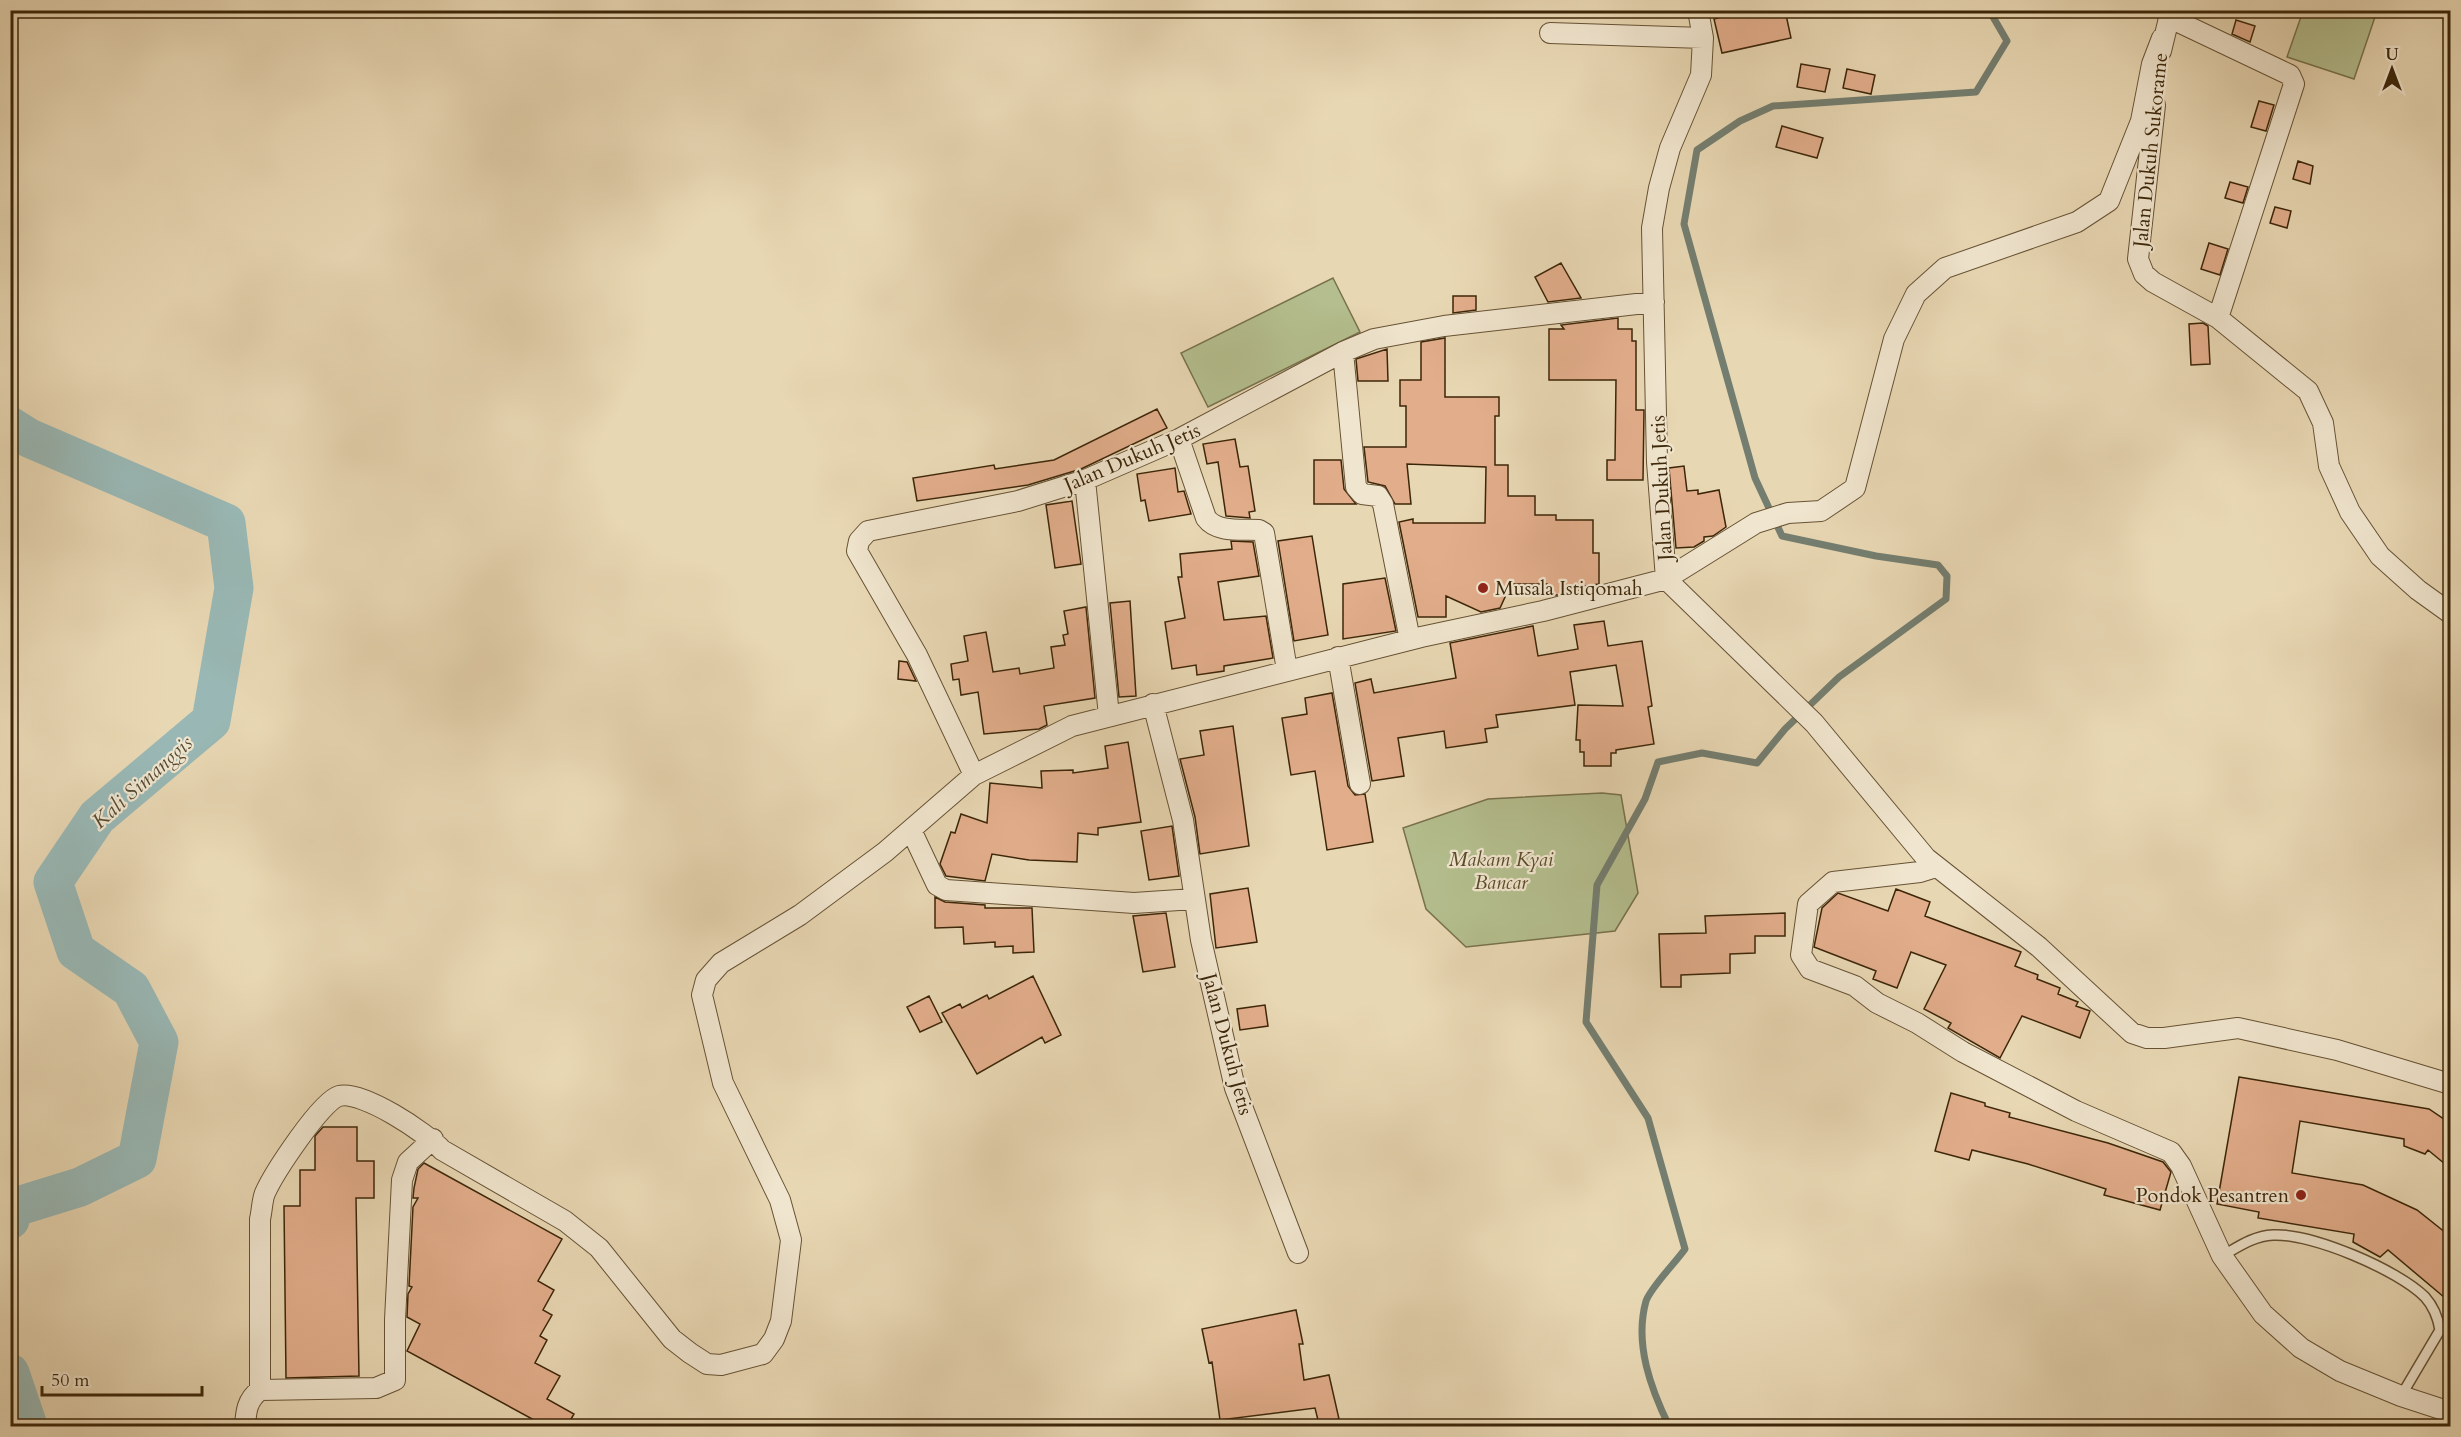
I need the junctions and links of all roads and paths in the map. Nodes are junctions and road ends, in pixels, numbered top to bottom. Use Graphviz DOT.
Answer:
graph roads {
  1 [pos="1698,10"];
  2 [pos="2169,14"];
  3 [pos="1550,33"];
  4 [pos="1703,38"];
  5 [pos="2163,38"];
  6 [pos="1654,302"];
  7 [pos="2218,318"];
  8 [pos="1342,352"];
  9 [pos="1179,440"];
  10 [pos="1085,480"];
  11 [pos="1666,579"];
  12 [pos="2451,613"];
  13 [pos="1410,639"];
  14 [pos="1338,657"];
  15 [pos="1287,670"];
  16 [pos="1153,704"];
  17 [pos="1108,716"];
  18 [pos="974,775"];
  19 [pos="1360,784"];
  20 [pos="912,832"];
  21 [pos="1936,867"];
  22 [pos="1194,899"];
  23 [pos="2451,1084"];
  24 [pos="433,1139"];
  25 [pos="1298,1253"];
  26 [pos="2222,1256"];
  27 [pos="260,1389"];
  28 [pos="2402,1396"];
  29 [pos="2451,1412"];
  30 [pos="245,1426"];
  1 -- 4 [label="street, Jalan Dukuh Jetis"];
  2 -- 5 [label="street, Jalan Dukuh Sukorame"];
  2 -- 7 [label="street"];
  3 -- 4 [label="street"];
  4 -- 6 [label="street, Jalan Dukuh Jetis"];
  5 -- 7 [label="street, Jalan Dukuh Sukorame"];
  5 -- 11 [label="street, Jalan Dukuh Sukorame"];
  6 -- 8 [label="street, Jalan Dukuh Jetis"];
  6 -- 11 [label="street, Jalan Dukuh Jetis"];
  7 -- 12 [label="street, Jalan Dukuh Sukorame"];
  8 -- 9 [label="street, Jalan Dukuh Jetis"];
  8 -- 13 [label="street"];
  9 -- 10 [label="street, Jalan Dukuh Jetis"];
  9 -- 15 [label="street"];
  10 -- 17 [label="street"];
  10 -- 18 [label="street, Jalan Dukuh Jetis"];
  11 -- 13 [label="street, Jalan Dukuh Jetis"];
  11 -- 21 [label="street"];
  13 -- 14 [label="street, Jalan Dukuh Jetis"];
  14 -- 15 [label="street, Jalan Dukuh Jetis"];
  14 -- 19 [label="street"];
  15 -- 16 [label="street, Jalan Dukuh Jetis"];
  16 -- 17 [label="street, Jalan Dukuh Jetis"];
  16 -- 22 [label="street, Jalan Dukuh Jetis"];
  17 -- 18 [label="street, Jalan Dukuh Jetis"];
  18 -- 20 [label="street, Jalan Dukuh Jetis"];
  20 -- 22 [label="street"];
  20 -- 24 [label="street, Jalan Dukuh Jetis"];
  21 -- 23 [label="street"];
  21 -- 26 [label="street"];
  22 -- 25 [label="street, Jalan Dukuh Jetis"];
  24 -- 27 [label="street"];
  24 -- 27 [label="street, Jalan Dukuh Jetis"];
  26 -- 28 [label="street"];
  26 -- 28 [label="lane"];
  27 -- 30 [label="street"];
  28 -- 29 [label="street"];
}
